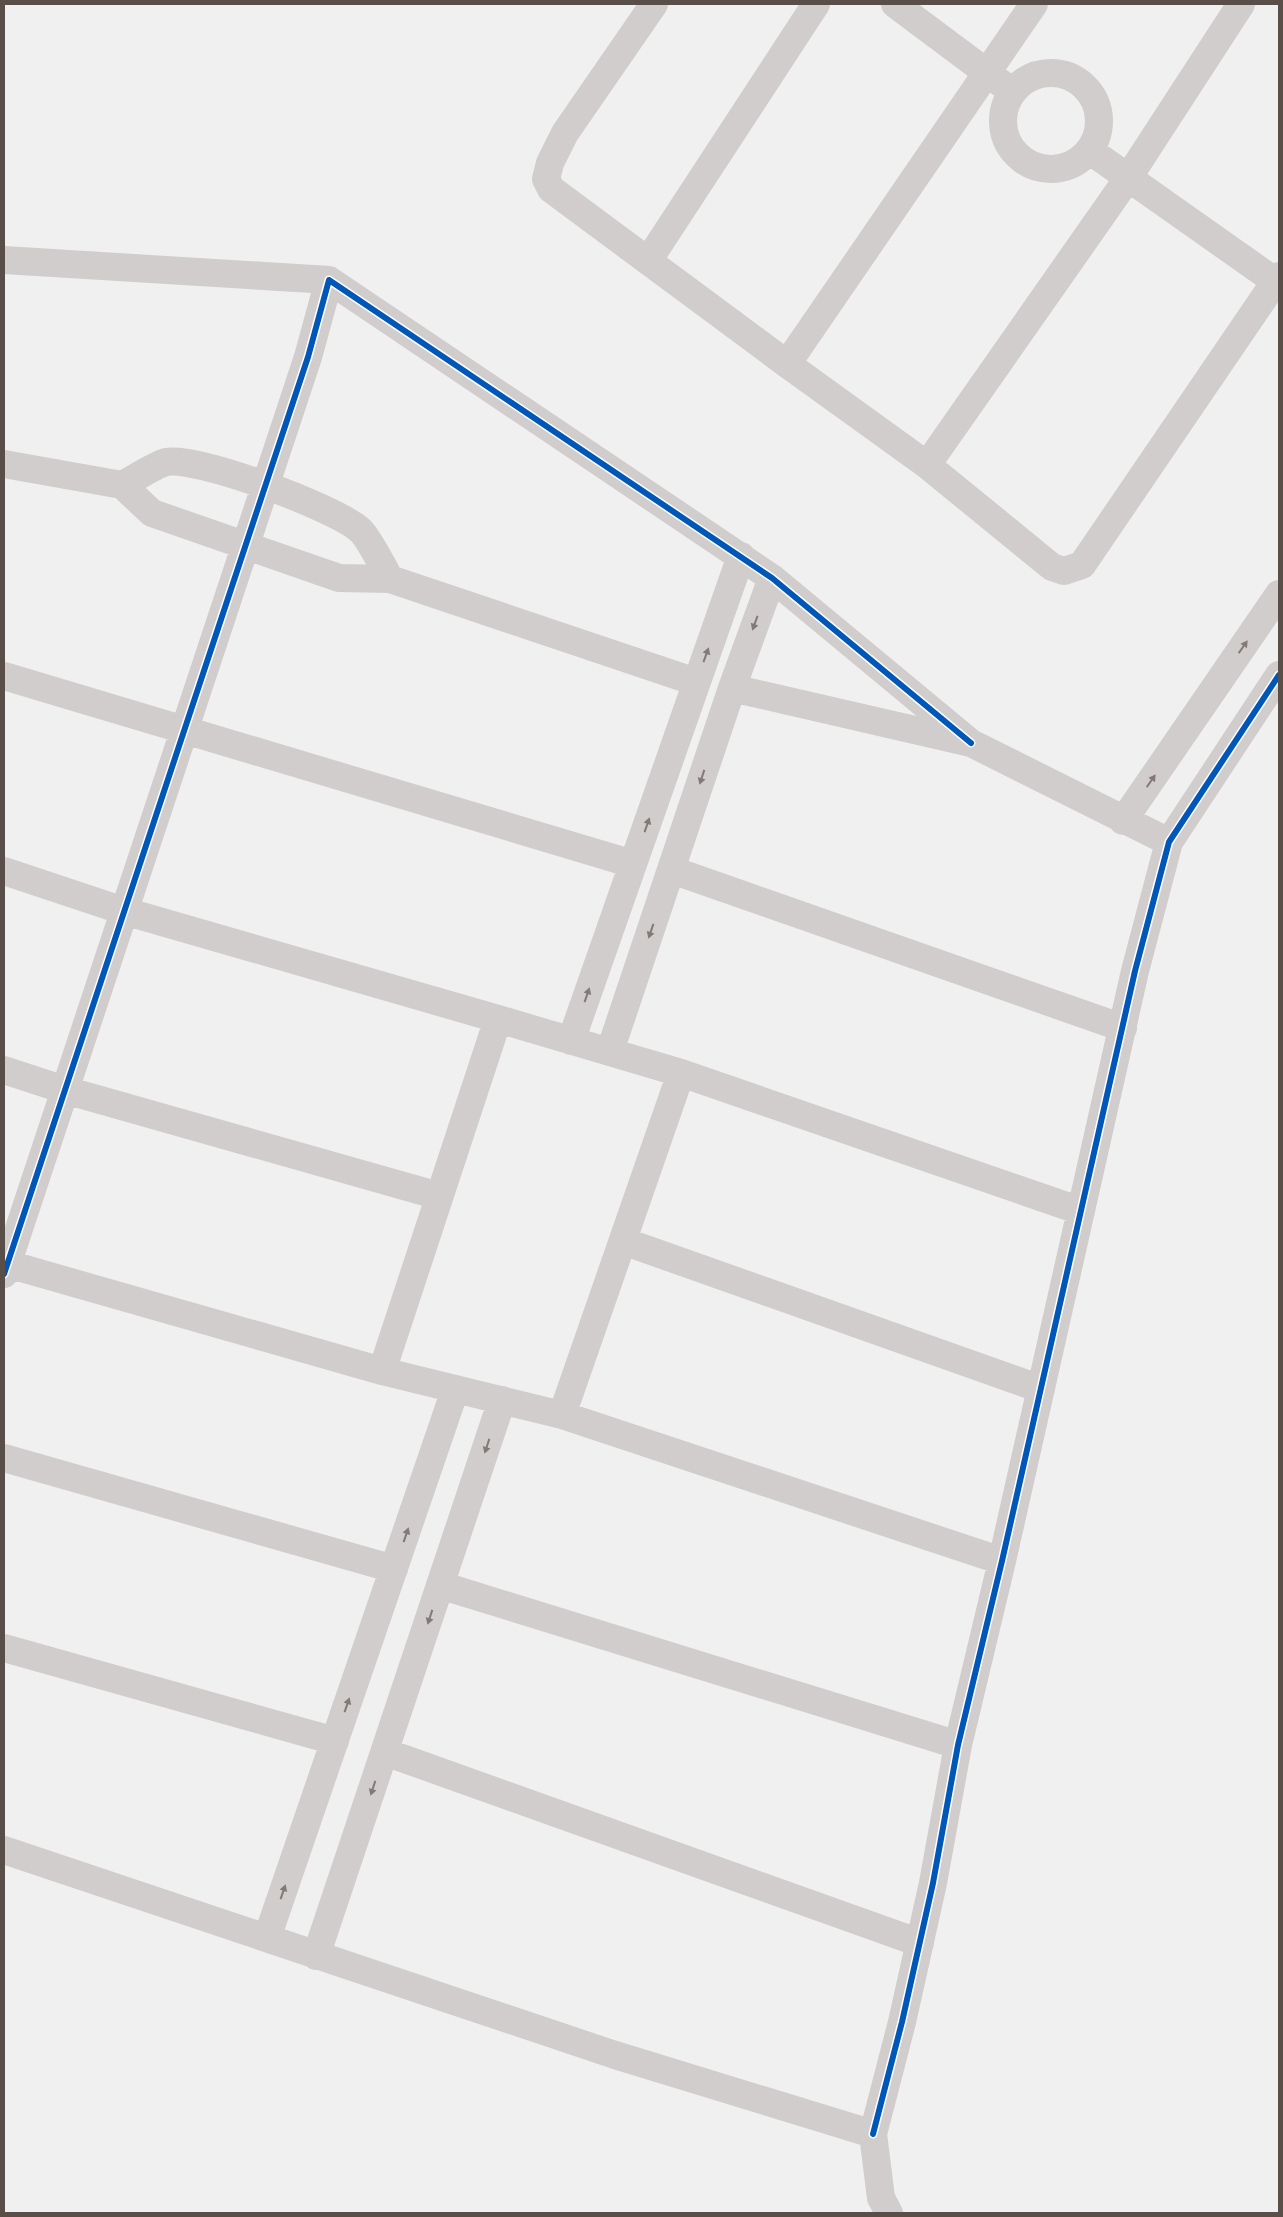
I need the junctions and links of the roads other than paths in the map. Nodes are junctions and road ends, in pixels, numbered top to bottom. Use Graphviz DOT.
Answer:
graph roads {
  1 [pos="654,4"];
  2 [pos="816,4"];
  3 [pos="895,4"];
  4 [pos="1034,4"];
  5 [pos="1240,4"];
  6 [pos="986,72"];
  7 [pos="1013,92"];
  8 [pos="1089,150"];
  9 [pos="1128,178"];
  10 [pos="4,260"];
  11 [pos="648,261"];
  12 [pos="329,280"];
  13 [pos="1278,280"];
  14 [pos="787,364"];
  15 [pos="4,464"];
  16 [pos="927,465"];
  17 [pos="265,484"];
  18 [pos="122,486"];
  19 [pos="246,544"];
  20 [pos="741,556"];
  21 [pos="772,578"];
  22 [pos="390,579"];
  23 [pos="1279,594"];
  24 [pos="1279,675"];
  25 [pos="4,676"];
  26 [pos="696,682"];
  27 [pos="732,688"];
  28 [pos="185,730"];
  29 [pos="971,743"];
  30 [pos="1123,821"];
  31 [pos="1169,842"];
  32 [pos="633,864"];
  33 [pos="672,870"];
  34 [pos="4,871"];
  35 [pos="124,911"];
  36 [pos="498,1019"];
  37 [pos="1123,1028"];
  38 [pos="571,1041"];
  39 [pos="610,1051"];
  40 [pos="4,1070"];
  41 [pos="681,1072"];
  42 [pos="65,1090"];
  43 [pos="439,1196"];
  44 [pos="1081,1211"];
  45 [pos="622,1241"];
  46 [pos="5,1267"];
  47 [pos="382,1371"];
  48 [pos="1041,1389"];
  49 [pos="455,1390"];
  50 [pos="502,1400"];
  51 [pos="562,1415"];
  52 [pos="4,1458"];
  53 [pos="1002,1561"];
  54 [pos="394,1569"];
  55 [pos="440,1585"];
  56 [pos="4,1648"];
  57 [pos="335,1741"];
  58 [pos="958,1745"];
  59 [pos="384,1752"];
  60 [pos="4,1850"];
  61 [pos="267,1938"];
  62 [pos="920,1942"];
  63 [pos="316,1956"];
  64 [pos="873,2134"];
  65 [pos="889,2213"];
  1 -- 11 [label="street"];
  2 -- 11 [label="street"];
  3 -- 6 [label="street"];
  4 -- 6 [label="street"];
  5 -- 9 [label="street"];
  6 -- 7 [label="street"];
  6 -- 14 [label="street"];
  7 -- 8 [label="street"];
  7 -- 8 [label="street"];
  8 -- 9 [label="street"];
  9 -- 13 [label="street"];
  9 -- 16 [label="street"];
  10 -- 12 [label="street"];
  11 -- 14 [label="street"];
  12 -- 17 [label="street"];
  12 -- 20 [label="street"];
  13 -- 16 [label="street"];
  14 -- 16 [label="street"];
  15 -- 18 [label="street"];
  17 -- 18 [label="street"];
  17 -- 19 [label="street"];
  17 -- 22 [label="street"];
  18 -- 19 [label="street"];
  19 -- 22 [label="street"];
  19 -- 28 [label="street"];
  20 -- 21 [label="street"];
  26 -- 20 [label="street, one-way"];
  21 -- 27 [label="street, one-way"];
  21 -- 29 [label="street"];
  22 -- 26 [label="street"];
  30 -- 23 [label="street, one-way"];
  24 -- 31 [label="street"];
  25 -- 28 [label="street"];
  32 -- 26 [label="street, one-way"];
  27 -- 29 [label="street"];
  27 -- 33 [label="street, one-way"];
  28 -- 32 [label="street"];
  28 -- 35 [label="street"];
  29 -- 30 [label="street"];
  30 -- 31 [label="street"];
  31 -- 37 [label="street"];
  38 -- 32 [label="street, one-way"];
  33 -- 37 [label="street"];
  33 -- 39 [label="street, one-way"];
  34 -- 35 [label="street"];
  35 -- 36 [label="street"];
  35 -- 42 [label="street"];
  36 -- 38 [label="street"];
  36 -- 43 [label="street"];
  37 -- 44 [label="street"];
  38 -- 39 [label="street"];
  39 -- 41 [label="street"];
  40 -- 42 [label="street"];
  41 -- 44 [label="street"];
  41 -- 45 [label="street"];
  42 -- 43 [label="street"];
  42 -- 46 [label="street"];
  43 -- 47 [label="street"];
  44 -- 48 [label="street"];
  45 -- 48 [label="street"];
  45 -- 51 [label="street"];
  46 -- 47 [label="street"];
  47 -- 49 [label="street"];
  48 -- 53 [label="street"];
  49 -- 50 [label="street"];
  54 -- 49 [label="street, one-way"];
  50 -- 51 [label="street"];
  50 -- 55 [label="street, one-way"];
  51 -- 53 [label="street"];
  52 -- 54 [label="street"];
  53 -- 58 [label="street"];
  57 -- 54 [label="street, one-way"];
  55 -- 58 [label="street"];
  55 -- 59 [label="street, one-way"];
  56 -- 57 [label="street"];
  61 -- 57 [label="street, one-way"];
  58 -- 62 [label="street"];
  59 -- 62 [label="street"];
  59 -- 63 [label="street, one-way"];
  60 -- 61 [label="street"];
  61 -- 63 [label="street"];
  62 -- 64 [label="street"];
  63 -- 64 [label="street"];
  64 -- 65 [label="street"];
}
